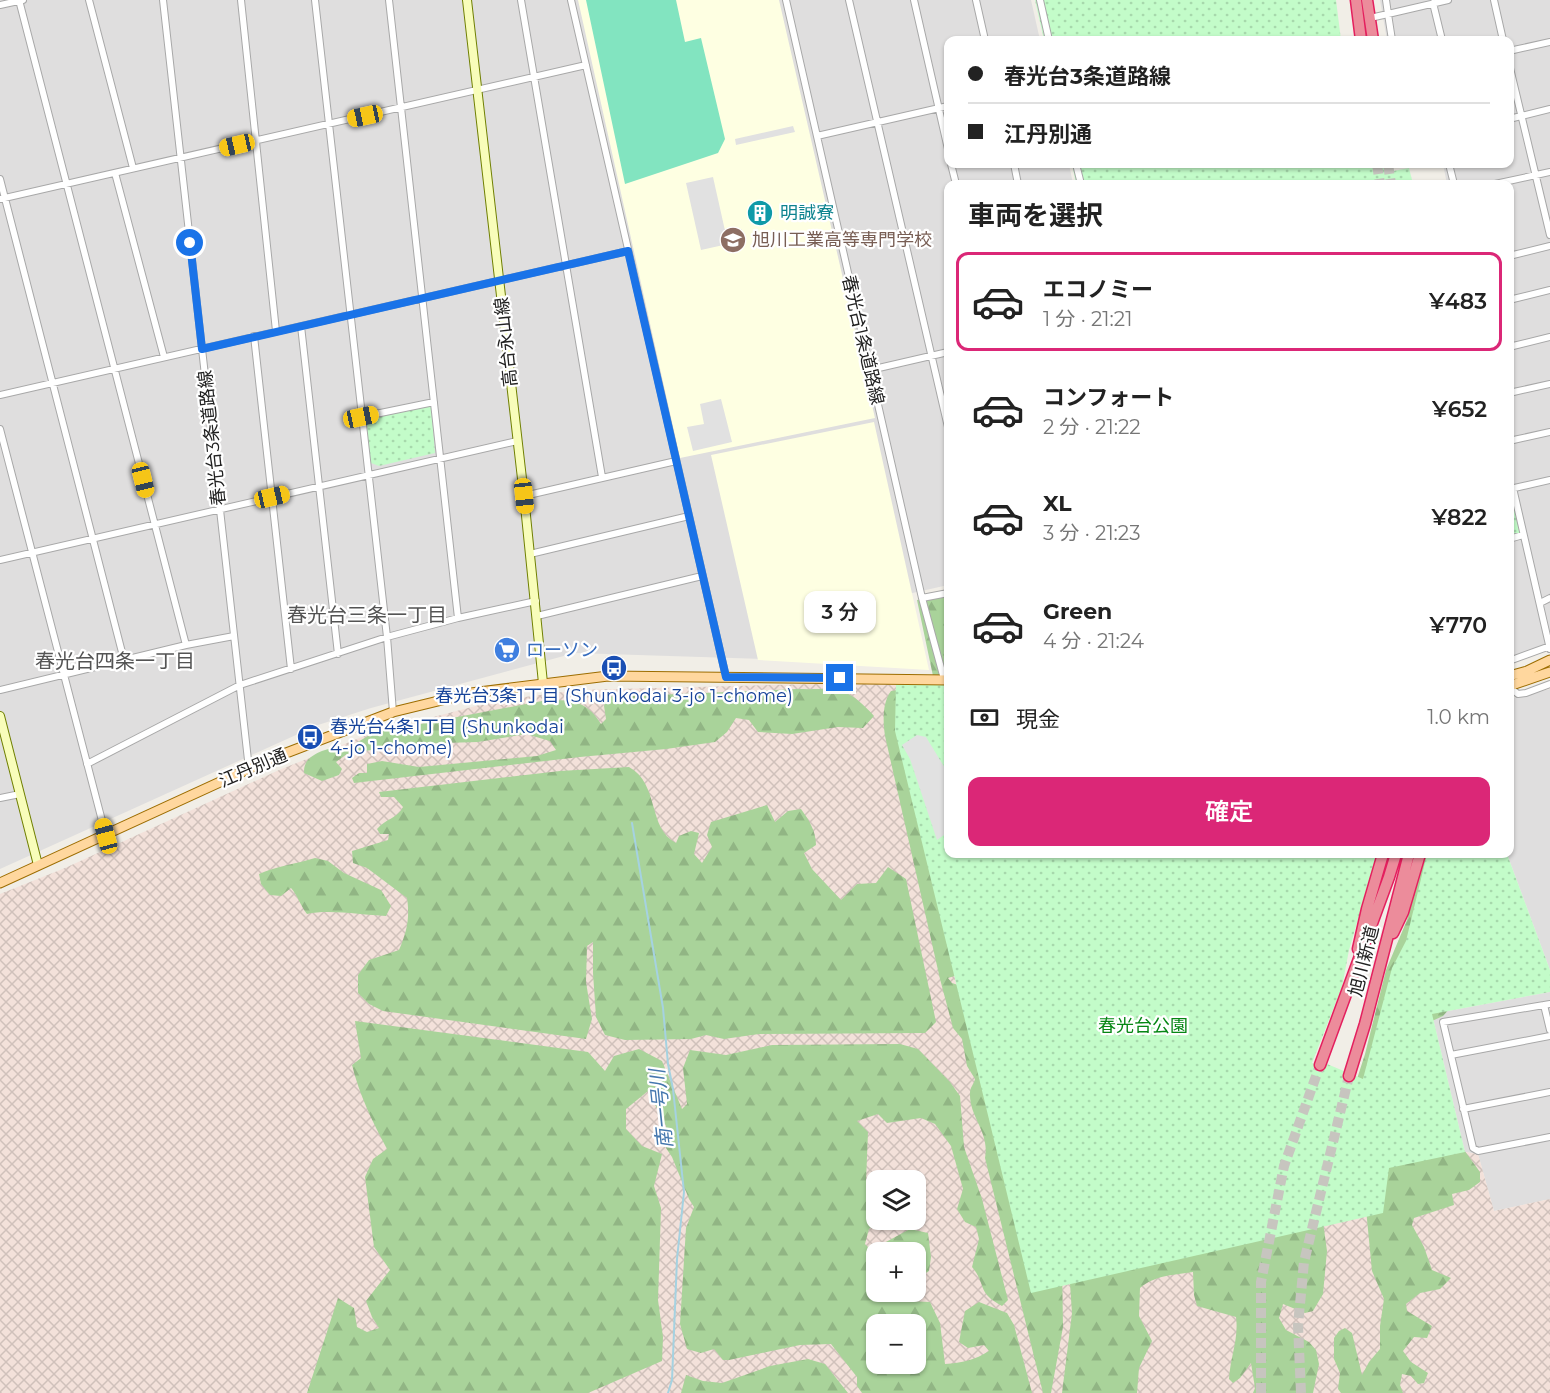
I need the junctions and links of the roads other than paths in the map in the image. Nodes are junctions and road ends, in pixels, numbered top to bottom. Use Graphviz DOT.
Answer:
graph roads {
  1 [pos="21,0"];
  2 [pos="89,0"];
  3 [pos="163,0"];
  4 [pos="241,0"];
  5 [pos="315,0"];
  6 [pos="389,0"];
  7 [pos="467,0"];
  8 [pos="521,0"];
  9 [pos="571,0"];
  10 [pos="786,0"];
  11 [pos="849,0"];
  12 [pos="914,0"];
  13 [pos="976,0"];
  14 [pos="1040,0"];
  15 [pos="1356,0"];
  16 [pos="1367,0"];
  17 [pos="1386,0"];
  18 [pos="1448,0"];
  19 [pos="1494,0"];
  20 [pos="1433,3"];
  21 [pos="0,5"];
  22 [pos="1388,14"];
  23 [pos="1370,18"];
  24 [pos="984,36"];
  25 [pos="1048,36"];
  26 [pos="1360,36"];
  27 [pos="1372,36"];
  28 [pos="1391,36"];
  29 [pos="1441,36"];
  30 [pos="1502,36"];
  31 [pos="1550,42"];
  32 [pos="1514,50"];
  33 [pos="586,66"];
  34 [pos="534,77"];
  35 [pos="1514,86"];
  36 [pos="477,89"];
  37 [pos="944,107"];
  38 [pos="401,108"];
  39 [pos="939,108"];
  40 [pos="1550,109"];
  41 [pos="1521,116"];
  42 [pos="1514,118"];
  43 [pos="877,122"];
  44 [pos="329,124"];
  45 [pos="944,130"];
  46 [pos="817,136"];
  47 [pos="256,141"];
  48 [pos="181,158"];
  49 [pos="133,168"];
  50 [pos="1550,172"];
  51 [pos="115,173"];
  52 [pos="1536,176"];
  53 [pos="0,179"];
  54 [pos="1514,180"];
  55 [pos="67,184"];
  56 [pos="2,199"];
  57 [pos="1550,235"];
  58 [pos="1550,246"];
  59 [pos="628,251"];
  60 [pos="1514,252"];
  61 [pos="566,265"];
  62 [pos="500,280"];
  63 [pos="1550,290"];
  64 [pos="422,298"];
  65 [pos="1514,299"];
  66 [pos="350,315"];
  67 [pos="301,326"];
  68 [pos="276,331"];
  69 [pos="254,336"];
  70 [pos="1550,337"];
  71 [pos="1514,346"];
  72 [pos="202,349"];
  73 [pos="944,353"];
  74 [pos="931,355"];
  75 [pos="164,357"];
  76 [pos="114,368"];
  77 [pos="870,370"];
  78 [pos="52,382"];
  79 [pos="1550,384"];
  80 [pos="1514,392"];
  81 [pos="0,395"];
  82 [pos="434,402"];
  83 [pos="944,410"];
  84 [pos="361,417"];
  85 [pos="0,429"];
  86 [pos="1550,432"];
  87 [pos="1514,440"];
  88 [pos="517,441"];
  89 [pos="441,458"];
  90 [pos="676,461"];
  91 [pos="368,475"];
  92 [pos="602,477"];
  93 [pos="1550,480"];
  94 [pos="319,486"];
  95 [pos="1514,488"];
  96 [pos="524,496"];
  97 [pos="272,497"];
  98 [pos="1514,500"];
  99 [pos="220,508"];
  100 [pos="689,516"];
  101 [pos="154,525"];
  102 [pos="1523,535"];
  103 [pos="1514,538"];
  104 [pos="93,539"];
  105 [pos="32,552"];
  106 [pos="530,554"];
  107 [pos="0,560"];
  108 [pos="702,576"];
  109 [pos="944,594"];
  110 [pos="922,598"];
  111 [pos="1550,598"];
  112 [pos="536,601"];
  113 [pos="1540,603"];
  114 [pos="537,616"];
  115 [pos="458,618"];
  116 [pos="234,636"];
  117 [pos="387,637"];
  118 [pos="186,645"];
  119 [pos="1550,647"];
  120 [pos="338,654"];
  121 [pos="1514,659"];
  122 [pos="124,660"];
  123 [pos="1550,660"];
  124 [pos="291,669"];
  125 [pos="1550,672"];
  126 [pos="944,673"];
  127 [pos="63,675"];
  128 [pos="1514,675"];
  129 [pos="726,677"];
  130 [pos="944,680"];
  131 [pos="543,683"];
  132 [pos="1514,684"];
  133 [pos="1550,684"];
  134 [pos="240,685"];
  135 [pos="0,690"];
  136 [pos="1514,690"];
  137 [pos="393,712"];
  138 [pos="0,716"];
  139 [pos="87,764"];
  140 [pos="249,769"];
  141 [pos="20,794"];
  142 [pos="0,798"];
  143 [pos="106,836"];
  144 [pos="1382,858"];
  145 [pos="1395,858"];
  146 [pos="1408,858"];
  147 [pos="1419,858"];
  148 [pos="39,865"];
  149 [pos="0,883"];
  150 [pos="1383,954"];
  151 [pos="1355,970"];
  152 [pos="1547,1004"];
  153 [pos="1550,1030"];
  154 [pos="1550,1036"];
  155 [pos="1451,1055"];
  156 [pos="1320,1065"];
  157 [pos="1349,1076"];
  158 [pos="1550,1092"];
  159 [pos="1463,1108"];
  160 [pos="1550,1137"];
  1 -- 21 [label="street"];
  1 -- 55 [label="street"];
  2 -- 49 [label="street"];
  3 -- 48 [label="street, 春光台3条道路線"];
  4 -- 47 [label="street"];
  5 -- 44 [label="street"];
  6 -- 38 [label="street"];
  7 -- 36 [label="street, 高台永山線"];
  8 -- 34 [label="street"];
  9 -- 33 [label="street"];
  10 -- 46 [label="street, 春光台1条道路線"];
  11 -- 43 [label="street"];
  12 -- 39 [label="street"];
  13 -- 24 [label="street"];
  14 -- 25 [label="street"];
  15 -- 26 [label="highway"];
  16 -- 23 [label="highway"];
  17 -- 22 [label="street"];
  18 -- 20 [label="street"];
  19 -- 30 [label="street"];
  20 -- 22 [label="street"];
  20 -- 29 [label="street"];
  22 -- 23 [label="street"];
  22 -- 28 [label="street"];
  23 -- 27 [label="highway"];
  31 -- 32 [label="street"];
  33 -- 34 [label="street"];
  33 -- 59 [label="street"];
  34 -- 36 [label="street"];
  34 -- 61 [label="street"];
  35 -- 41 [label="street"];
  36 -- 38 [label="street"];
  36 -- 62 [label="street, 高台永山線"];
  37 -- 39 [label="street"];
  38 -- 44 [label="street"];
  38 -- 64 [label="street"];
  39 -- 43 [label="street"];
  39 -- 45 [label="street"];
  40 -- 41 [label="street"];
  41 -- 42 [label="street"];
  41 -- 52 [label="street"];
  43 -- 46 [label="street"];
  43 -- 74 [label="street"];
  44 -- 47 [label="street"];
  44 -- 66 [label="street"];
  46 -- 77 [label="street, 春光台1条道路線"];
  47 -- 48 [label="street"];
  47 -- 68 [label="street"];
  48 -- 49 [label="street"];
  48 -- 72 [label="street, 春光台3条道路線"];
  49 -- 51 [label="street"];
  50 -- 52 [label="street"];
  51 -- 55 [label="street"];
  51 -- 75 [label="street"];
  52 -- 54 [label="street"];
  52 -- 57 [label="street"];
  53 -- 56 [label="street"];
  55 -- 56 [label="street"];
  55 -- 76 [label="street"];
  56 -- 78 [label="street"];
  58 -- 60 [label="street"];
  59 -- 61 [label="street"];
  59 -- 90 [label="street"];
  61 -- 62 [label="street"];
  61 -- 92 [label="street"];
  62 -- 64 [label="street"];
  62 -- 88 [label="street, 高台永山線"];
  63 -- 65 [label="street"];
  64 -- 66 [label="street"];
  64 -- 82 [label="street"];
  66 -- 67 [label="street"];
  66 -- 84 [label="street"];
  67 -- 68 [label="street"];
  67 -- 94 [label="street"];
  68 -- 69 [label="street"];
  69 -- 72 [label="street"];
  69 -- 97 [label="street"];
  70 -- 71 [label="street"];
  72 -- 75 [label="street"];
  72 -- 99 [label="street, 春光台3条道路線"];
  73 -- 74 [label="street"];
  74 -- 77 [label="street"];
  74 -- 83 [label="street"];
  75 -- 76 [label="street"];
  76 -- 78 [label="street"];
  76 -- 101 [label="street"];
  77 -- 110 [label="street, 春光台1条道路線"];
  78 -- 81 [label="street"];
  78 -- 104 [label="street"];
  79 -- 80 [label="street"];
  82 -- 84 [label="street"];
  82 -- 89 [label="street"];
  84 -- 91 [label="street"];
  85 -- 105 [label="street"];
  86 -- 87 [label="street"];
  88 -- 89 [label="street"];
  88 -- 96 [label="street, 高台永山線"];
  89 -- 91 [label="street"];
  89 -- 115 [label="street"];
  90 -- 92 [label="street"];
  90 -- 100 [label="street"];
  91 -- 94 [label="street"];
  91 -- 117 [label="street"];
  92 -- 96 [label="street"];
  93 -- 95 [label="street"];
  94 -- 97 [label="street"];
  94 -- 120 [label="street"];
  96 -- 106 [label="street, 高台永山線"];
  97 -- 99 [label="street"];
  97 -- 124 [label="street"];
  98 -- 102 [label="street"];
  99 -- 101 [label="street"];
  99 -- 116 [label="street, 春光台3条道路線"];
  100 -- 106 [label="street"];
  100 -- 108 [label="street"];
  101 -- 104 [label="street"];
  101 -- 118 [label="street"];
  102 -- 103 [label="street"];
  102 -- 113 [label="street"];
  104 -- 105 [label="street"];
  104 -- 122 [label="street"];
  105 -- 107 [label="street"];
  105 -- 127 [label="street"];
  106 -- 112 [label="street, 高台永山線"];
  108 -- 114 [label="street"];
  108 -- 129 [label="street"];
  109 -- 110 [label="street"];
  110 -- 126 [label="street, 春光台1条道路線"];
  111 -- 113 [label="street"];
  112 -- 114 [label="street, 高台永山線"];
  112 -- 115 [label="street"];
  113 -- 119 [label="street"];
  114 -- 131 [label="street, 高台永山線"];
  115 -- 117 [label="street"];
  116 -- 118 [label="street"];
  116 -- 134 [label="street, 春光台3条道路線"];
  117 -- 120 [label="street"];
  117 -- 137 [label="street"];
  118 -- 122 [label="street"];
  119 -- 121 [label="street"];
  120 -- 124 [label="street"];
  122 -- 127 [label="street"];
  123 -- 128 [label="main road"];
  124 -- 134 [label="street"];
  125 -- 132 [label="main road"];
  127 -- 135 [label="street"];
  127 -- 139 [label="street"];
  129 -- 130 [label="main road, 江丹別通"];
  129 -- 131 [label="main road, 江丹別通"];
  131 -- 137 [label="main road, 江丹別通"];
  133 -- 136 [label="street"];
  134 -- 139 [label="street"];
  134 -- 140 [label="street, 春光台3条道路線"];
  137 -- 140 [label="main road, 江丹別通"];
  138 -- 141 [label="street"];
  139 -- 143 [label="street"];
  140 -- 143 [label="main road, 江丹別通"];
  141 -- 142 [label="street"];
  141 -- 148 [label="street"];
  143 -- 148 [label="main road, 江丹別通"];
  144 -- 151 [label="highway"];
  145 -- 151 [label="highway, 旭川新道"];
  146 -- 150 [label="highway, 旭川新道"];
  147 -- 150 [label="highway"];
  148 -- 149 [label="main road, 江丹別通"];
  150 -- 157 [label="highway, 旭川新道"];
  151 -- 156 [label="highway, 旭川新道"];
  152 -- 153 [label="street"];
  152 -- 155 [label="street"];
  154 -- 155 [label="street"];
  155 -- 159 [label="street"];
  158 -- 159 [label="street"];
  159 -- 160 [label="street"];
}
